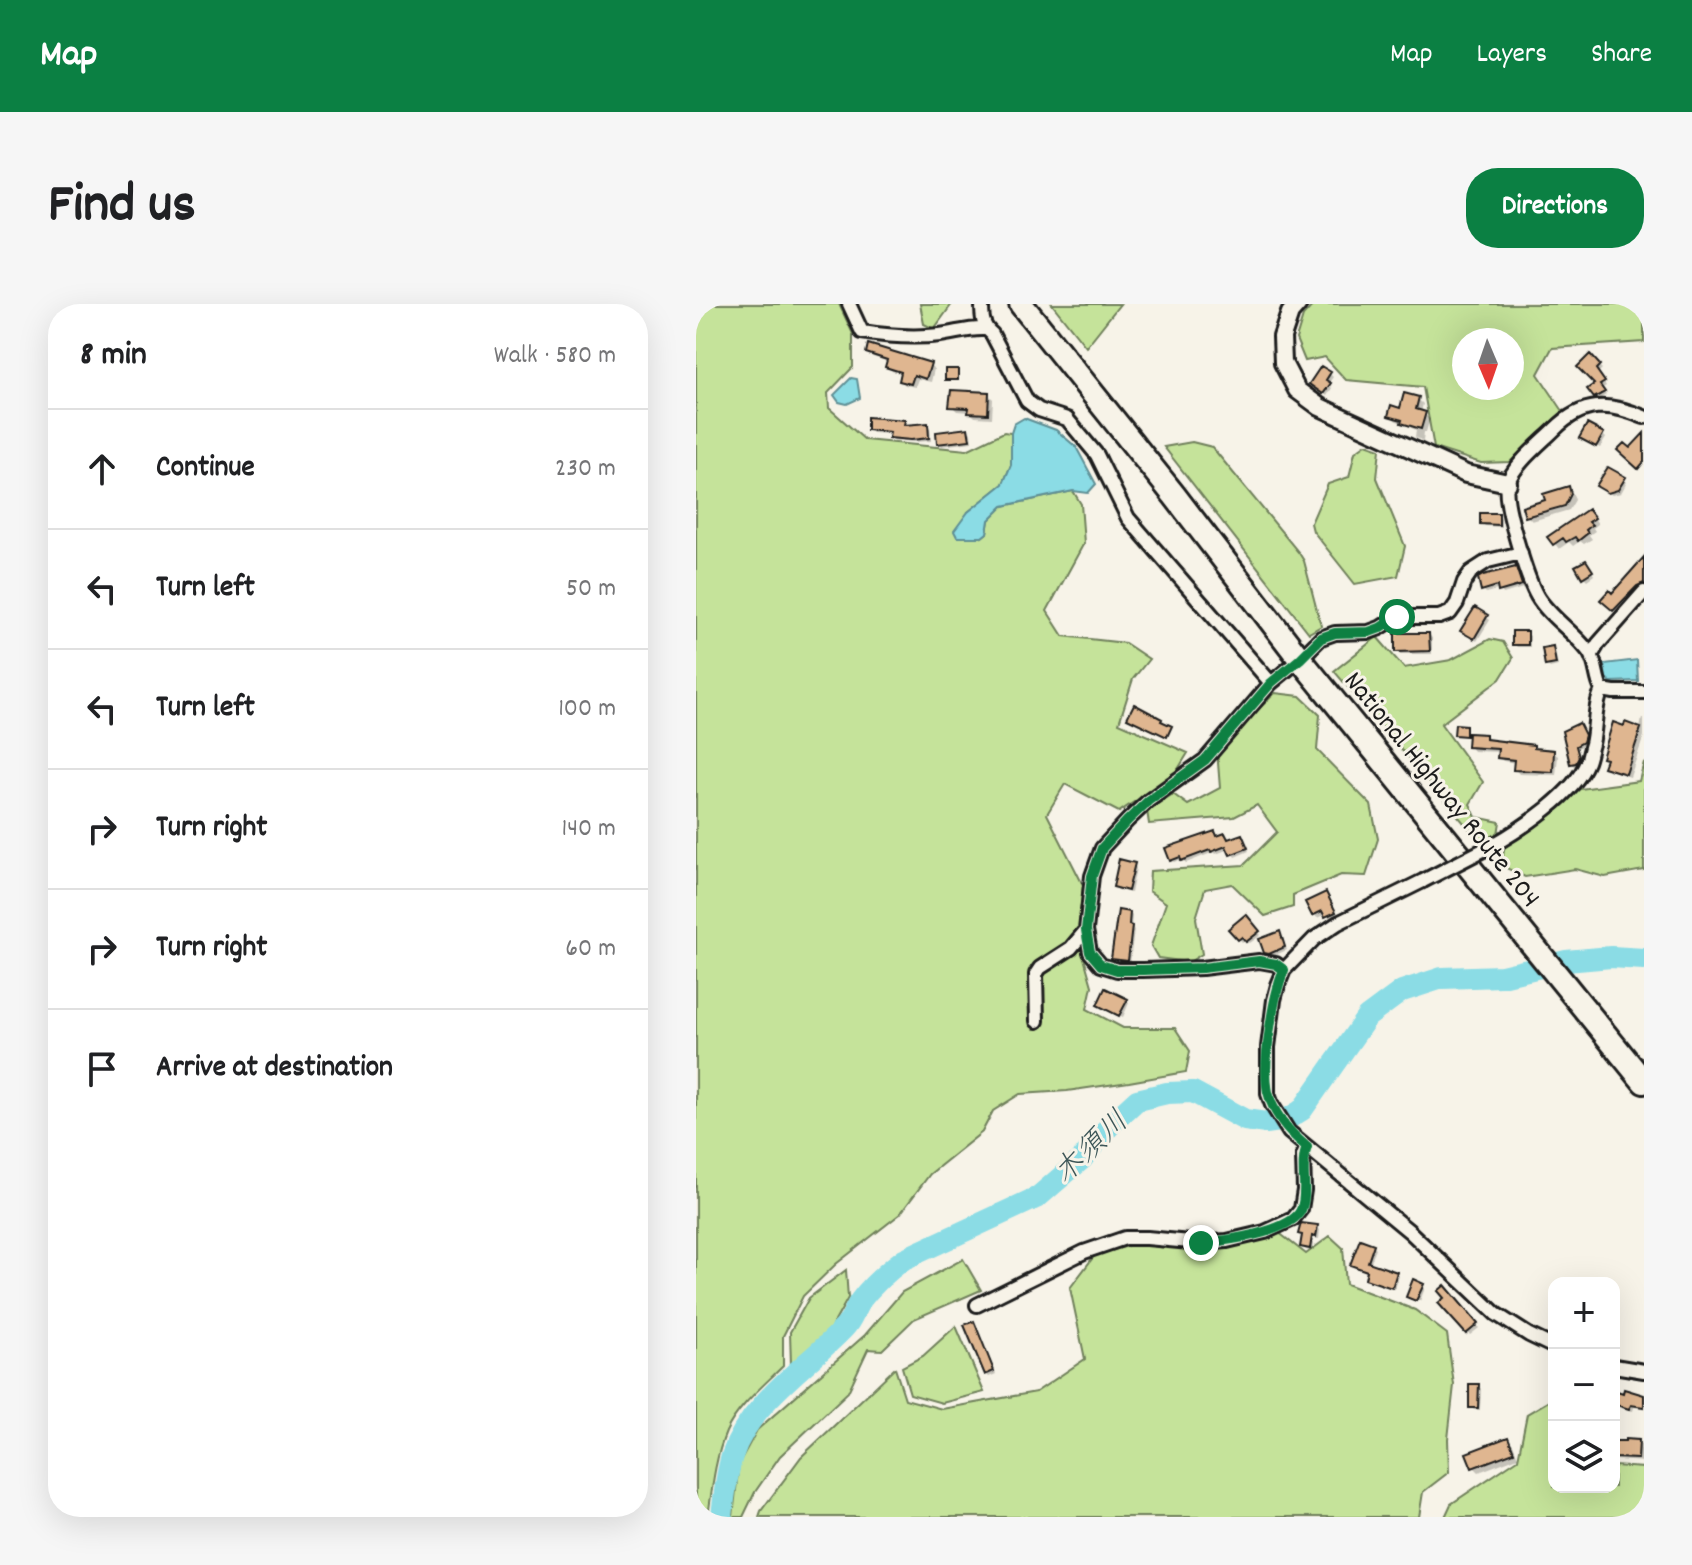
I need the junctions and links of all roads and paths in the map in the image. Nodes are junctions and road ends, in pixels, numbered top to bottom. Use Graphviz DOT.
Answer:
graph roads {
  1 [pos="849,304"];
  2 [pos="982,304"];
  3 [pos="1021,304"];
  4 [pos="1298,304"];
  5 [pos="985,329"];
  6 [pos="1644,417"];
  7 [pos="1508,483"];
  8 [pos="1521,553"];
  9 [pos="1644,592"];
  10 [pos="1591,656"];
  11 [pos="1300,659"];
  12 [pos="1271,683"];
  13 [pos="1602,690"];
  14 [pos="1644,692"];
  15 [pos="1086,930"];
  16 [pos="1284,970"];
  17 [pos="1037,1021"];
  18 [pos="1644,1082"];
  19 [pos="1307,1147"];
  20 [pos="977,1305"];
  21 [pos="1548,1344"];
  22 [pos="1620,1367"];
  23 [pos="1644,1371"];
  1 -- 5 [label="street"];
  2 -- 5 [label="street"];
  3 -- 11 [label="highway, National Highway Route 204"];
  4 -- 7 [label="street"];
  5 -- 12 [label="street"];
  6 -- 7 [label="street"];
  7 -- 8 [label="street"];
  8 -- 10 [label="street"];
  8 -- 11 [label="street"];
  9 -- 10 [label="street"];
  10 -- 13 [label="street"];
  11 -- 12 [label="street"];
  11 -- 18 [label="highway, National Highway Route 204"];
  12 -- 15 [label="street"];
  13 -- 14 [label="street"];
  13 -- 16 [label="street, bridge"];
  15 -- 16 [label="street"];
  15 -- 17 [label="street"];
  16 -- 19 [label="street"];
  19 -- 20 [label="street"];
  19 -- 21 [label="street"];
  22 -- 23 [label="street"];
}
